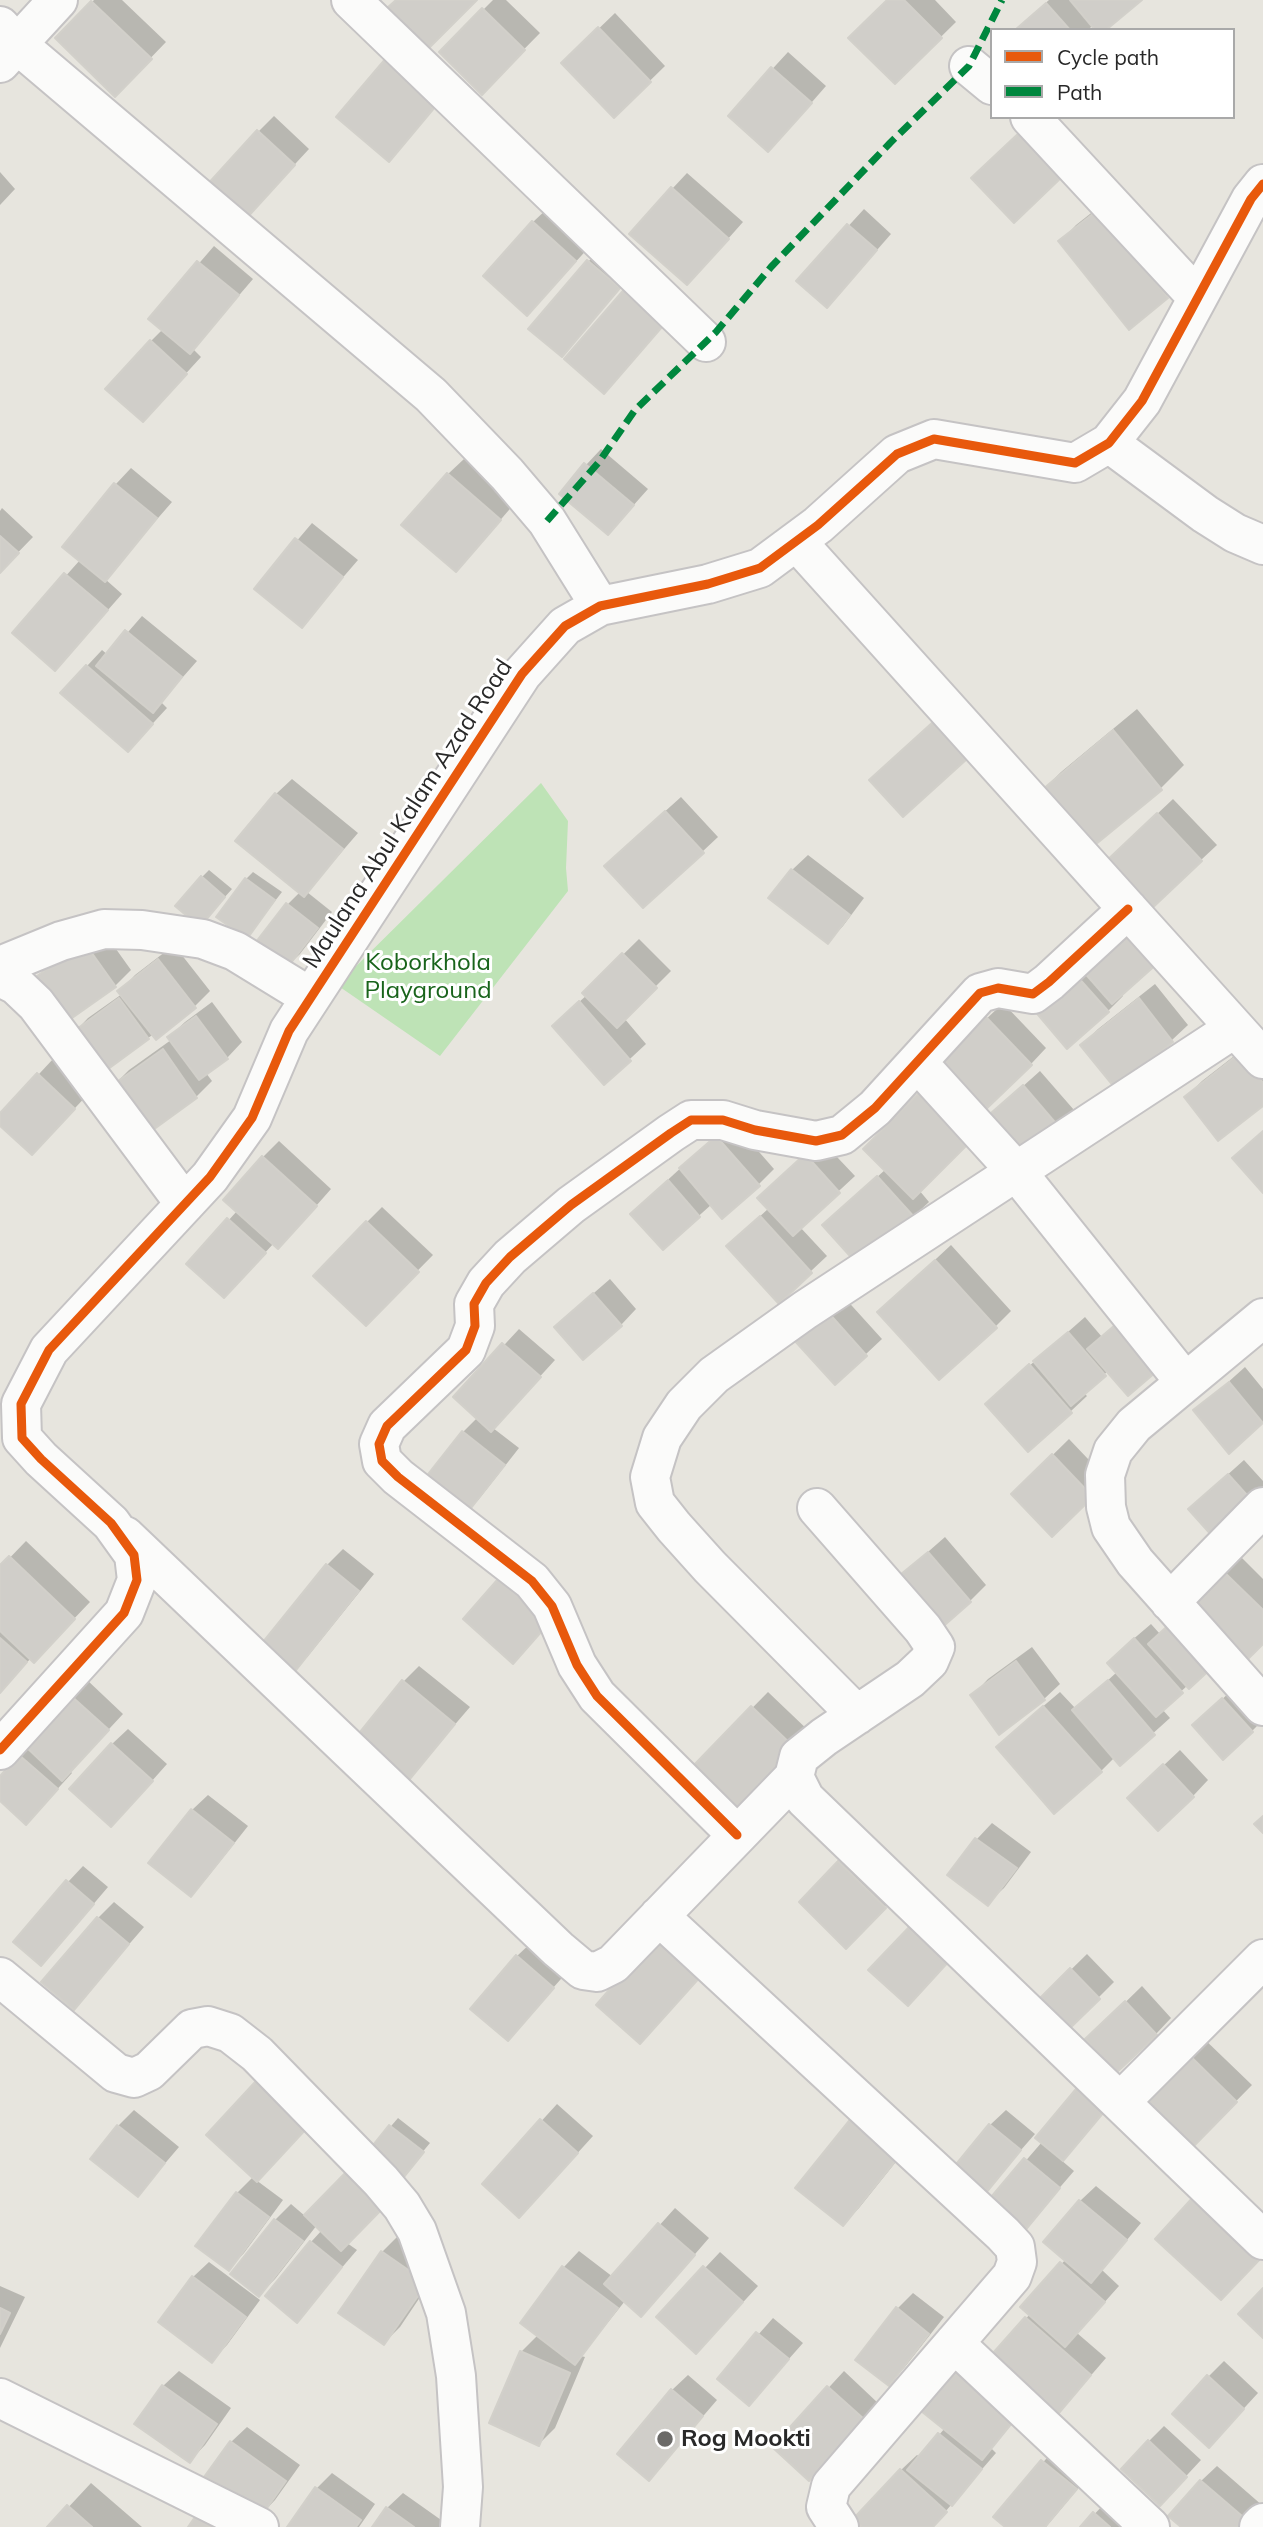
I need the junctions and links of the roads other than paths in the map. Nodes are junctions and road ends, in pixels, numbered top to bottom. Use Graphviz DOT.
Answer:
graph roads {
  1 [pos="58,0"];
  2 [pos="351,0"];
  3 [pos="6,45"];
  4 [pos="1032,119"];
  5 [pos="1263,184"];
  6 [pos="1197,297"];
  7 [pos="706,342"];
  8 [pos="1109,443"];
  9 [pos="797,542"];
  10 [pos="1263,545"];
  11 [pos="600,606"];
  12 [pos="1128,909"];
  13 [pos="0,966"];
  14 [pos="0,977"];
  15 [pos="310,997"];
  16 [pos="1235,1028"];
  17 [pos="1263,1059"];
  18 [pos="917,1062"];
  19 [pos="1016,1171"];
  20 [pos="185,1205"];
  21 [pos="1263,1318"];
  22 [pos="1185,1382"];
  23 [pos="7,1429"];
  24 [pos="1263,1507"];
  25 [pos="817,1508"];
  26 [pos="111,1523"];
  27 [pos="1170,1602"];
  28 [pos="1263,1706"];
  29 [pos="857,1715"];
  30 [pos="0,1750"];
  31 [pos="794,1777"];
  32 [pos="737,1835"];
  33 [pos="659,1916"];
  34 [pos="1263,1959"];
  35 [pos="0,1977"];
  36 [pos="1120,2102"];
  37 [pos="1263,2240"];
  38 [pos="954,2343"];
  39 [pos="0,2398"];
  40 [pos="1263,2523"];
  41 [pos="259,2527"];
  42 [pos="460,2527"];
  43 [pos="839,2527"];
  44 [pos="1150,2527"];
  45 [pos="1259,2527"];
  1 -- 3 [label="street"];
  2 -- 7 [label="street"];
  3 -- 11 [label="street"];
  4 -- 6 [label="street"];
  5 -- 6 [label="street, Maulana Abul Kalam Azad Road"];
  6 -- 8 [label="street, Maulana Abul Kalam Azad Road"];
  8 -- 9 [label="street, Maulana Abul Kalam Azad Road"];
  8 -- 10 [label="street"];
  9 -- 11 [label="street, Maulana Abul Kalam Azad Road"];
  9 -- 12 [label="street"];
  11 -- 15 [label="street, Maulana Abul Kalam Azad Road"];
  12 -- 16 [label="street"];
  12 -- 18 [label="street"];
  13 -- 15 [label="street"];
  14 -- 20 [label="street"];
  15 -- 20 [label="street, Maulana Abul Kalam Azad Road"];
  16 -- 17 [label="street"];
  16 -- 19 [label="street"];
  18 -- 19 [label="street"];
  18 -- 32 [label="street"];
  19 -- 22 [label="street"];
  19 -- 29 [label="street"];
  20 -- 23 [label="street, Maulana Abul Kalam Azad Road"];
  21 -- 22 [label="street"];
  22 -- 27 [label="street"];
  23 -- 26 [label="street, Maulana Abul Kalam Azad Road"];
  24 -- 27 [label="street"];
  25 -- 29 [label="street"];
  26 -- 30 [label="street, Maulana Abul Kalam Azad Road"];
  26 -- 33 [label="street"];
  27 -- 28 [label="street"];
  29 -- 31 [label="street"];
  31 -- 32 [label="street"];
  31 -- 36 [label="street"];
  32 -- 33 [label="street"];
  33 -- 38 [label="street"];
  34 -- 36 [label="street"];
  35 -- 42 [label="street"];
  36 -- 37 [label="street"];
  38 -- 43 [label="street"];
  38 -- 44 [label="street"];
  39 -- 41 [label="street"];
  40 -- 45 [label="street"];
}
